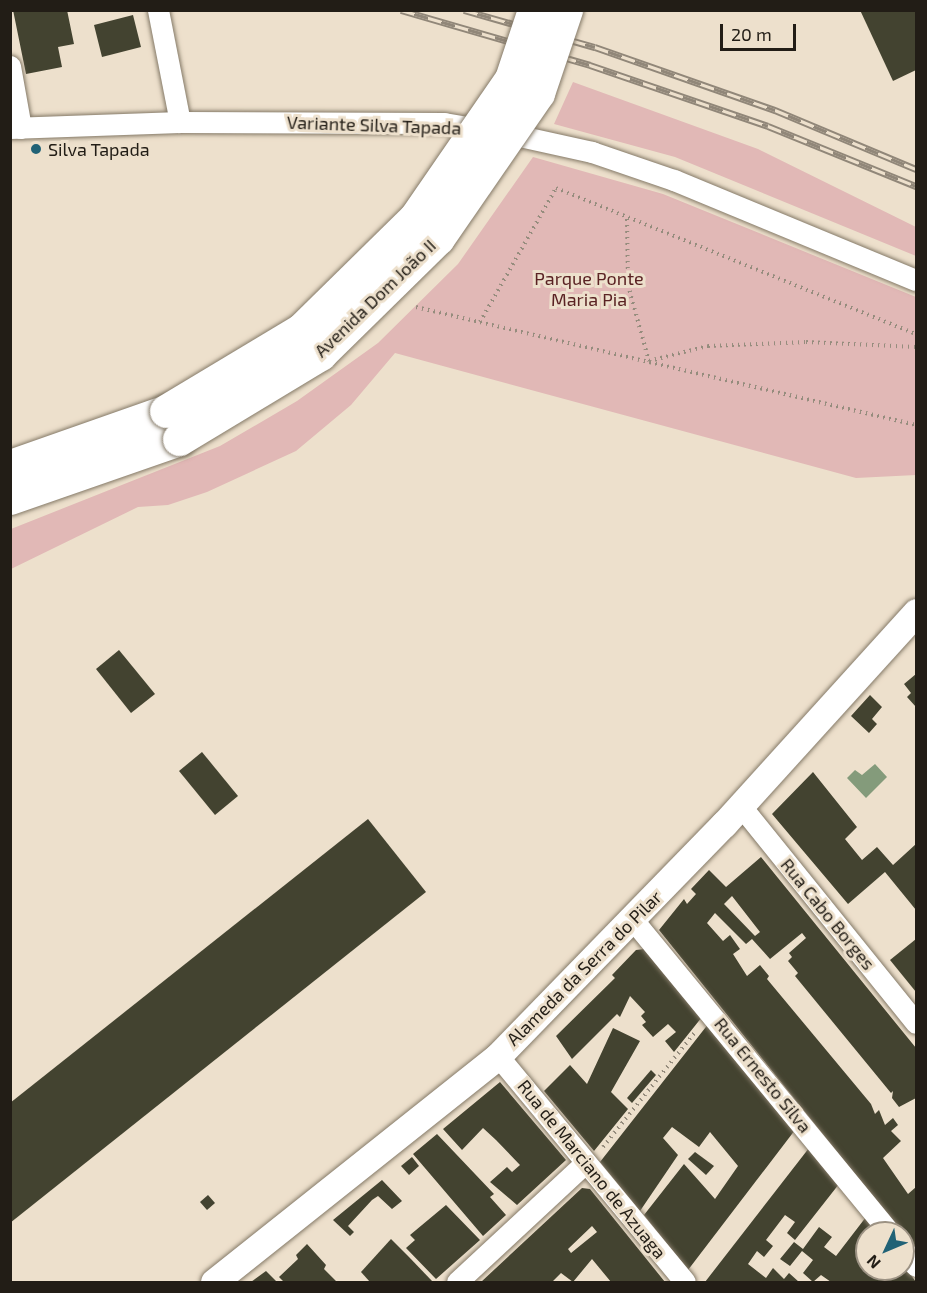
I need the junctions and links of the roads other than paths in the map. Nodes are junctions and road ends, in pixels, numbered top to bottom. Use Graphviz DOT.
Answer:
graph roads {
  1 [pos="158,10"];
  2 [pos="534,10"];
  3 [pos="566,10"];
  4 [pos="10,66"];
  5 [pos="180,122"];
  6 [pos="16,128"];
  7 [pos="916,280"];
  8 [pos="172,425"];
  9 [pos="10,466"];
  10 [pos="10,498"];
  11 [pos="916,612"];
  12 [pos="740,805"];
  13 [pos="633,920"];
  14 [pos="916,1023"];
  15 [pos="498,1056"];
  16 [pos="585,1163"];
  17 [pos="880,1221"];
  18 [pos="214,1282"];
  19 [pos="457,1282"];
  20 [pos="685,1282"];
  1 -- 5 [label="street"];
  2 -- 8 [label="main road, Avenida Dom João II, bridge"];
  3 -- 8 [label="main road, Avenida Dom João II, bridge"];
  4 -- 6 [label="street"];
  5 -- 6 [label="street, Variante Silva Tapada"];
  5 -- 7 [label="street, Variante Silva Tapada"];
  8 -- 9 [label="main road, Avenida Dom João II"];
  8 -- 10 [label="main road, Avenida Dom João II"];
  11 -- 12 [label="street, Alameda da Serra do Pilar"];
  12 -- 13 [label="street, Alameda da Serra do Pilar"];
  12 -- 14 [label="street, Rua Cabo Borges"];
  13 -- 15 [label="street, Alameda da Serra do Pilar"];
  13 -- 17 [label="street, Rua Ernesto Silva"];
  15 -- 16 [label="street, Rua de Marciano de Azuaga"];
  15 -- 18 [label="street, Alameda da Serra do Pilar"];
  16 -- 19 [label="street"];
  16 -- 20 [label="street, Rua de Marciano de Azuaga"];
}
